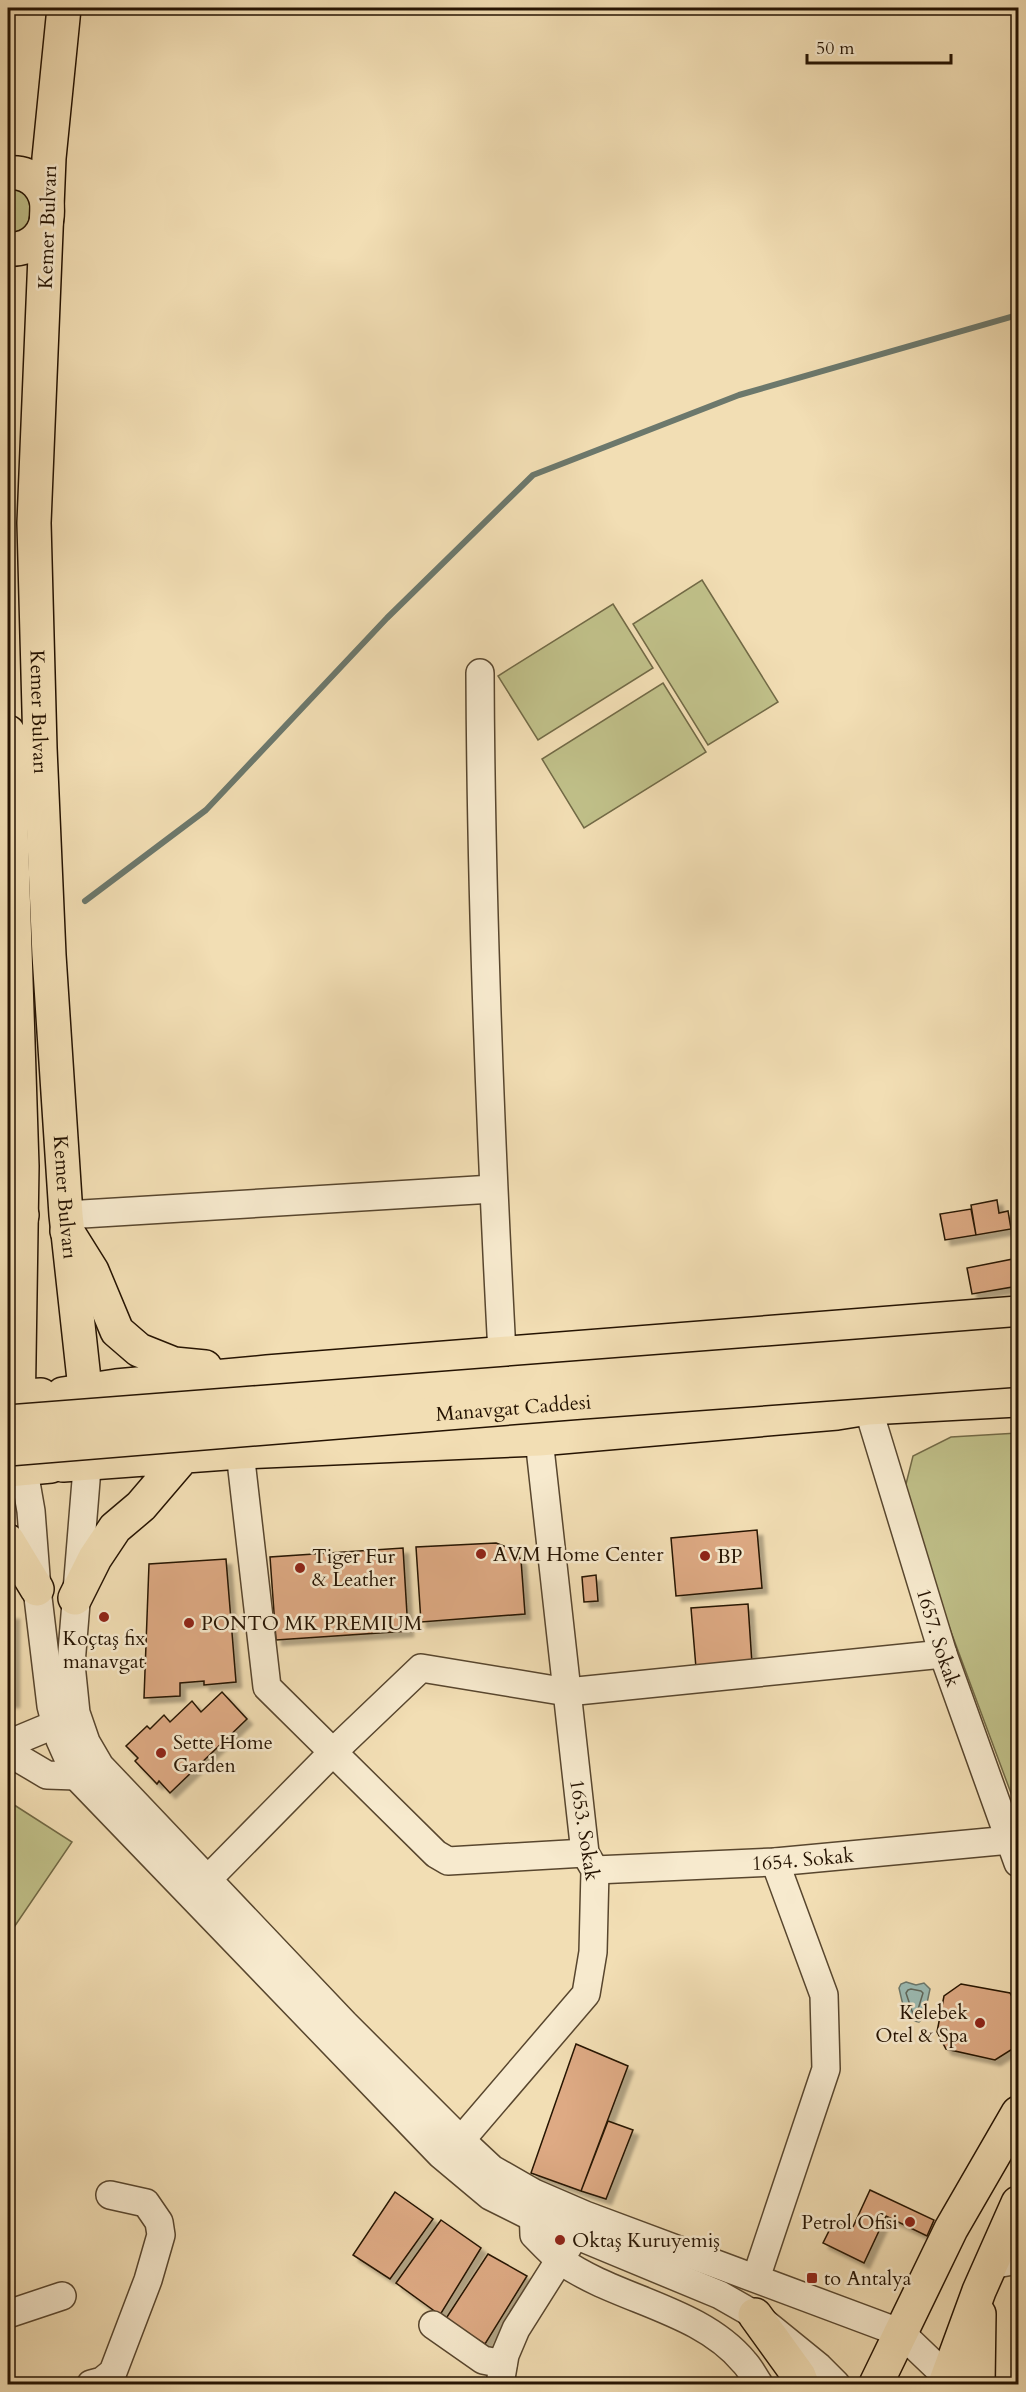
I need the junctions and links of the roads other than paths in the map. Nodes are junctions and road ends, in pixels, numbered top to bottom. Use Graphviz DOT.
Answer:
graph roads {
  1 [pos="64,8"];
  2 [pos="13,172"];
  3 [pos="48,215"];
  4 [pos="8,249"];
  5 [pos="480,673"];
  6 [pos="8,732"];
  7 [pos="15,1166"];
  8 [pos="493,1189"];
  9 [pos="22,1215"];
  10 [pos="66,1223"];
  11 [pos="8,1274"];
  12 [pos="1018,1313"];
  13 [pos="1018,1344"];
  14 [pos="502,1353"];
  15 [pos="1018,1370"];
  16 [pos="267,1372"];
  17 [pos="1018,1400"];
  18 [pos="868,1408"];
  19 [pos="42,1431"];
  20 [pos="539,1439"];
  21 [pos="240,1452"];
  22 [pos="183,1458"];
  23 [pos="8,1541"];
  24 [pos="37,1589"];
  25 [pos="75,1598"];
  26 [pos="943,1654"];
  27 [pos="567,1692"];
  28 [pos="56,1724"];
  29 [pos="8,1744"];
  30 [pos="334,1751"];
  31 [pos="8,1752"];
  32 [pos="76,1776"];
  33 [pos="1014,1852"];
  34 [pos="590,1862"];
  35 [pos="775,1862"];
  36 [pos="207,1880"];
  37 [pos="1018,2113"];
  38 [pos="460,2140"];
  39 [pos="110,2195"];
  40 [pos="1018,2203"];
  41 [pos="533,2205"];
  42 [pos="580,2225"];
  43 [pos="560,2260"];
  44 [pos="996,2272"];
  45 [pos="756,2278"];
  46 [pos="62,2296"];
  47 [pos="8,2314"];
  48 [pos="755,2315"];
  49 [pos="433,2325"];
  50 [pos="901,2333"];
  51 [pos="502,2374"];
  52 [pos="955,2383"];
  53 [pos="91,2385"];
  54 [pos="759,2385"];
  55 [pos="802,2385"];
  56 [pos="836,2385"];
  57 [pos="876,2385"];
  1 -- 3 [label="main road, Kemer Bulvarı"];
  2 -- 3 [label="main road"];
  3 -- 4 [label="main road"];
  3 -- 10 [label="main road, Kemer Bulvarı"];
  5 -- 8 [label="street"];
  6 -- 7 [label="main road, Kemer Bulvarı"];
  7 -- 9 [label="main road, Kemer Bulvarı"];
  8 -- 10 [label="street"];
  8 -- 14 [label="street"];
  9 -- 11 [label="main road"];
  9 -- 19 [label="main road, Kemer Bulvarı"];
  10 -- 16 [label="main road"];
  10 -- 19 [label="main road, Kemer Bulvarı"];
  12 -- 14 [label="main road"];
  13 -- 19 [label="main road, Manavgat Caddesi, bridge"];
  14 -- 16 [label="main road"];
  15 -- 19 [label="main road, Manavgat Caddesi, bridge"];
  16 -- 19 [label="main road"];
  17 -- 18 [label="main road"];
  18 -- 20 [label="main road"];
  18 -- 26 [label="street, 1657. Sokak"];
  19 -- 22 [label="main road"];
  19 -- 24 [label="street"];
  19 -- 25 [label="street"];
  20 -- 21 [label="main road"];
  20 -- 27 [label="street, 1653. Sokak"];
  21 -- 22 [label="main road"];
  21 -- 30 [label="street, 1654. Sokak"];
  22 -- 25 [label="main road"];
  23 -- 24 [label="main road"];
  24 -- 28 [label="street"];
  25 -- 36 [label="street"];
  26 -- 27 [label="street"];
  26 -- 33 [label="street, 1657. Sokak"];
  27 -- 30 [label="street"];
  27 -- 34 [label="street, 1653. Sokak"];
  28 -- 29 [label="street"];
  28 -- 32 [label="street"];
  30 -- 34 [label="street, 1654. Sokak"];
  30 -- 36 [label="street"];
  31 -- 32 [label="street"];
  32 -- 41 [label="street"];
  33 -- 35 [label="street, 1654. Sokak"];
  34 -- 35 [label="street, 1654. Sokak"];
  34 -- 38 [label="street, 1653. Sokak"];
  35 -- 45 [label="street"];
  36 -- 38 [label="street"];
  37 -- 50 [label="main road"];
  38 -- 41 [label="street"];
  39 -- 53 [label="street"];
  40 -- 44 [label="main road"];
  41 -- 42 [label="street"];
  41 -- 43 [label="street"];
  42 -- 43 [label="street"];
  42 -- 45 [label="street"];
  42 -- 48 [label="street"];
  43 -- 51 [label="street"];
  43 -- 54 [label="street"];
  44 -- 52 [label="main road"];
  45 -- 50 [label="street"];
  46 -- 47 [label="street"];
  48 -- 55 [label="main road"];
  48 -- 56 [label="street"];
  49 -- 51 [label="street"];
  50 -- 52 [label="street"];
  50 -- 57 [label="main road"];
}
